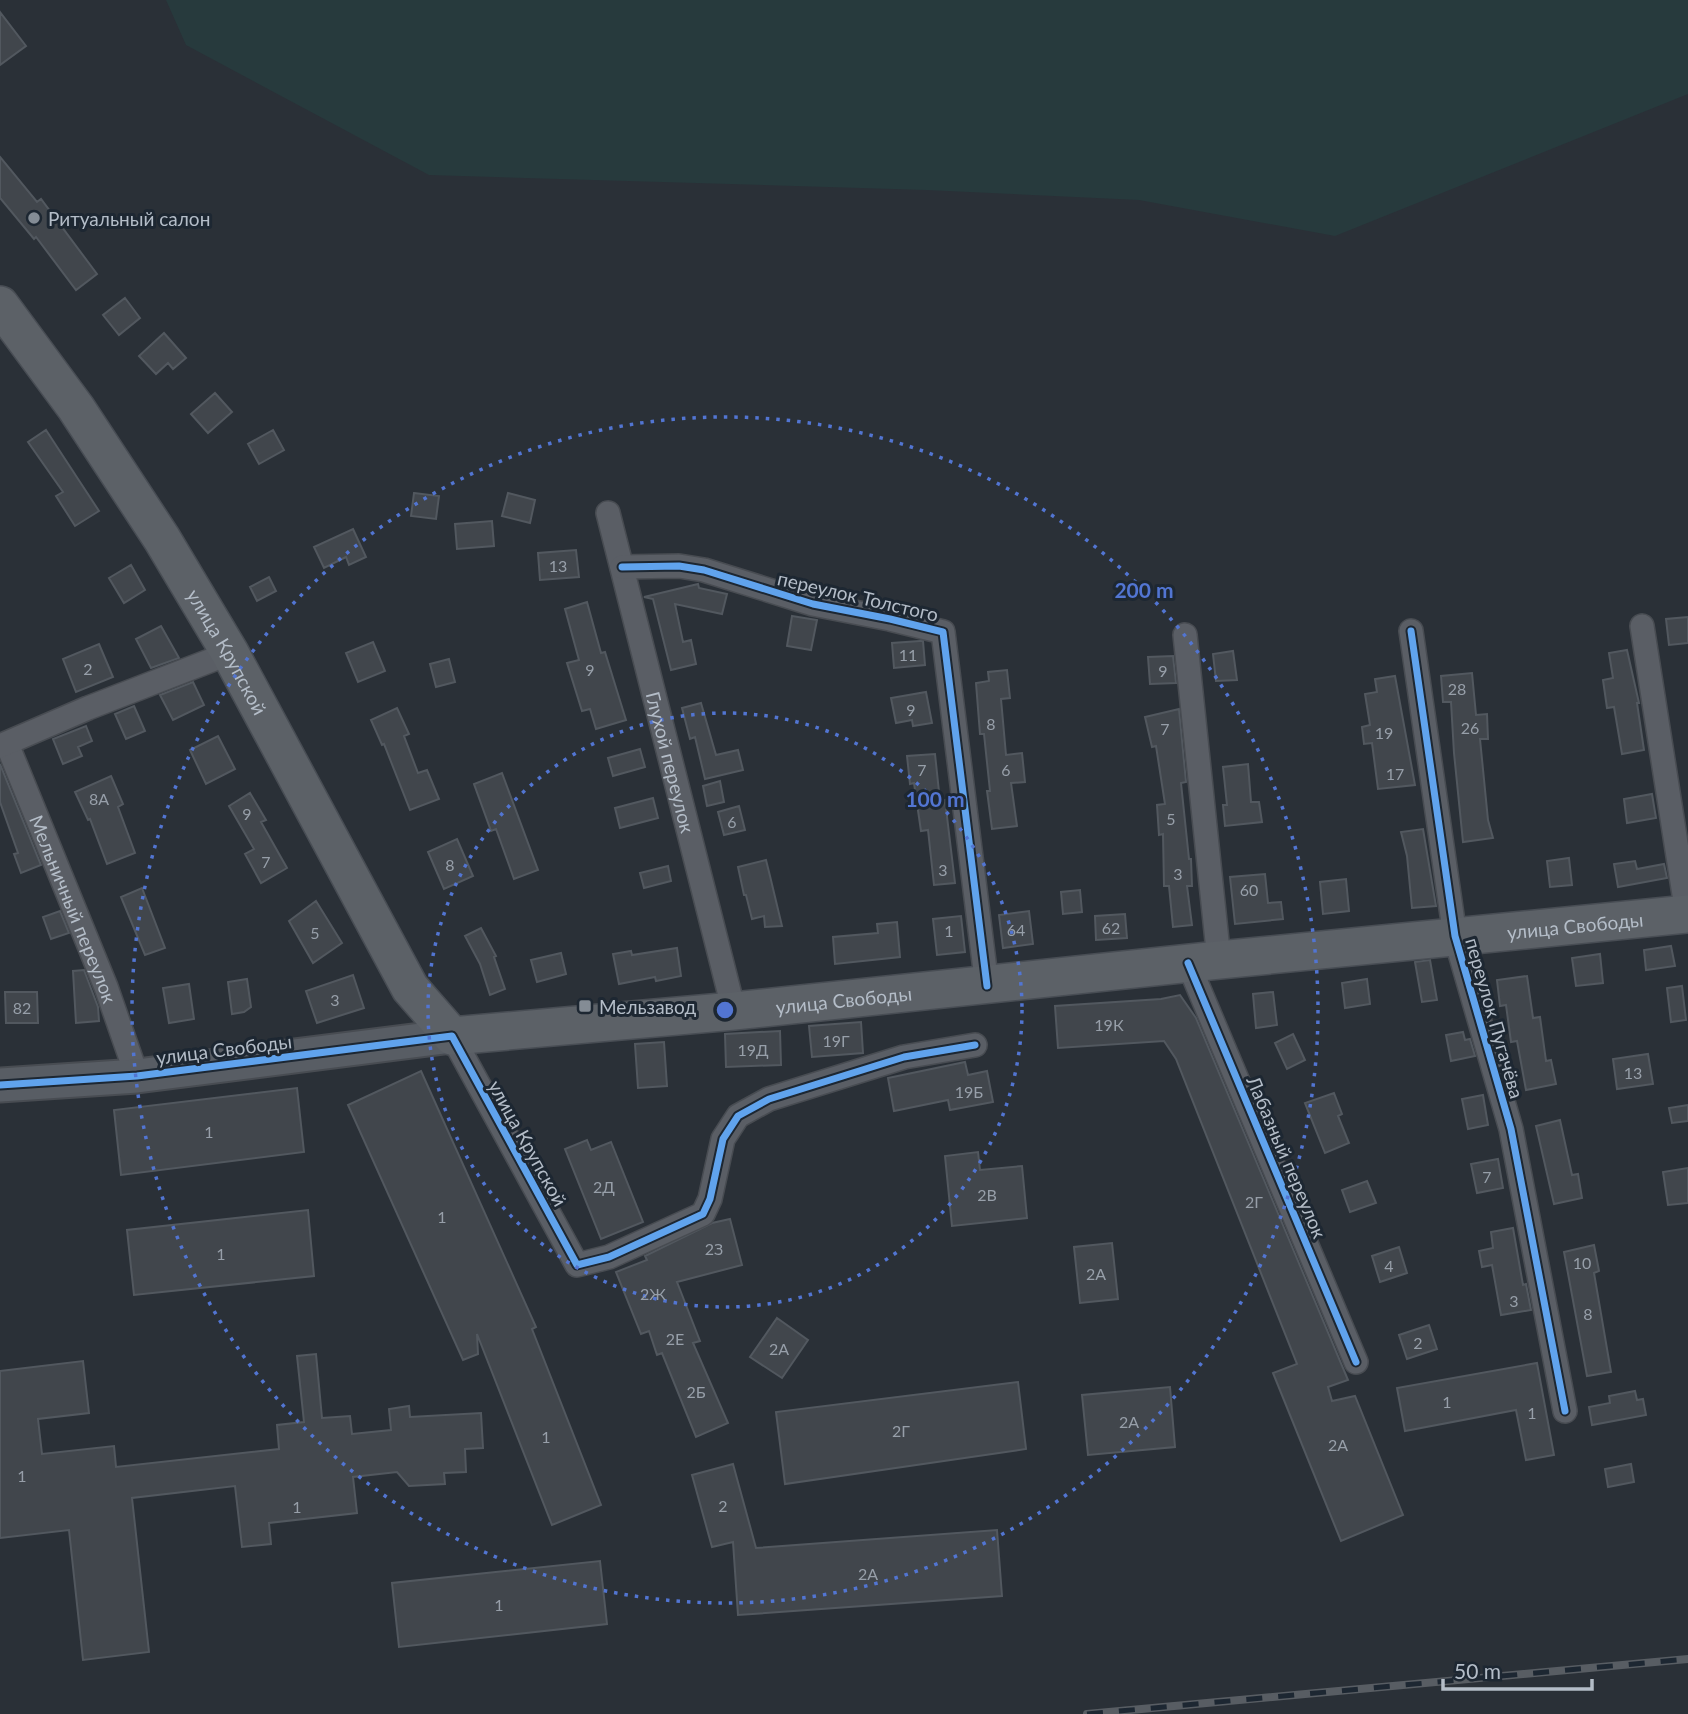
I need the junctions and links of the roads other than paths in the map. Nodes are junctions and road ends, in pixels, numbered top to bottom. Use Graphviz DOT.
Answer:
graph roads {
  1 [pos="0,306"];
  2 [pos="608,513"];
  3 [pos="622,567"];
  4 [pos="1642,626"];
  5 [pos="1411,631"];
  6 [pos="1185,635"];
  7 [pos="230,653"];
  8 [pos="4,745"];
  9 [pos="1688,916"];
  10 [pos="1455,936"];
  11 [pos="1204,961"];
  12 [pos="987,986"];
  13 [pos="734,1011"];
  14 [pos="452,1036"];
  15 [pos="975,1045"];
  16 [pos="137,1076"];
  17 [pos="0,1085"];
  18 [pos="1356,1362"];
  19 [pos="1565,1411"];
  1 -- 7 [label="main road, улица Крупской"];
  2 -- 3 [label="street, Глухой переулок"];
  3 -- 12 [label="street, переулок Толстого"];
  3 -- 13 [label="street, Глухой переулок"];
  4 -- 9 [label="street"];
  5 -- 10 [label="street, переулок Пугачёва"];
  6 -- 11 [label="street, Лабазный переулок"];
  7 -- 8 [label="street"];
  7 -- 14 [label="main road, улица Крупской"];
  8 -- 16 [label="street, Мельничный переулок"];
  9 -- 10 [label="main road, улица Свободы"];
  10 -- 11 [label="main road, улица Свободы"];
  10 -- 19 [label="street, переулок Пугачёва"];
  11 -- 12 [label="main road, улица Свободы"];
  11 -- 18 [label="street, Лабазный переулок"];
  12 -- 13 [label="main road, улица Свободы"];
  13 -- 14 [label="main road, улица Свободы"];
  14 -- 15 [label="street, улица Крупской"];
  14 -- 16 [label="street, улица Свободы"];
  16 -- 17 [label="street, улица Свободы"];
}
